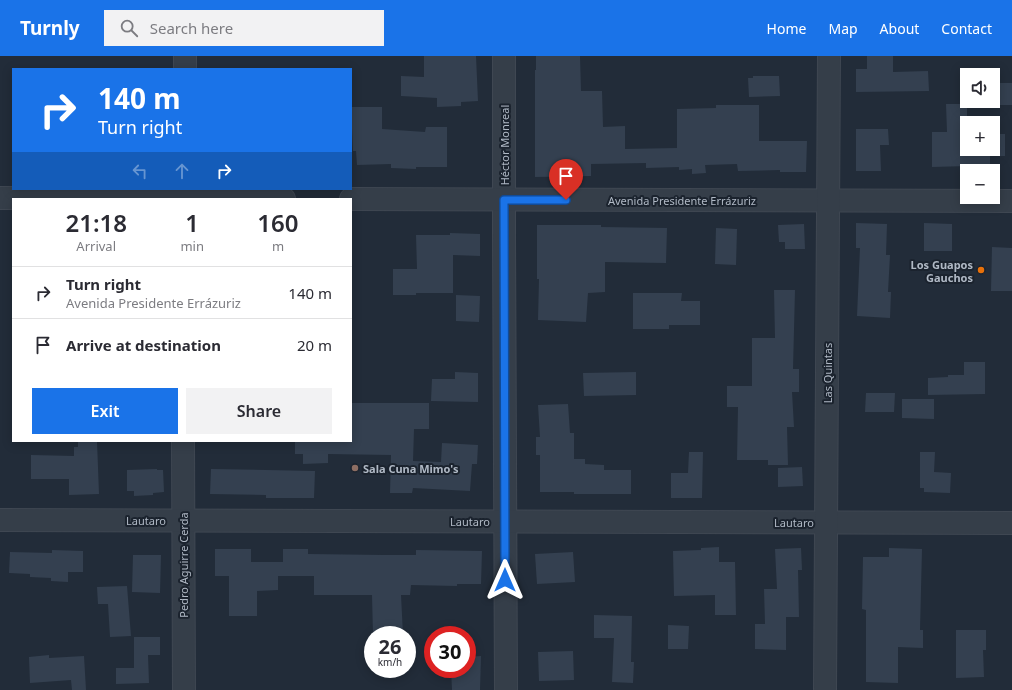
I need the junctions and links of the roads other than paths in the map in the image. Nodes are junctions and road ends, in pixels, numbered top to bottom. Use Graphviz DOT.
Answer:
graph roads {
  1 [pos="185,56"];
  2 [pos="504,56"];
  3 [pos="829,56"];
  4 [pos="185,68"];
  5 [pos="0,198"];
  6 [pos="12,198"];
  7 [pos="352,199"];
  8 [pos="504,200"];
  9 [pos="828,201"];
  10 [pos="1012,201"];
  11 [pos="183,442"];
  12 [pos="0,520"];
  13 [pos="183,520"];
  14 [pos="505,521"];
  15 [pos="826,522"];
  16 [pos="1012,523"];
  17 [pos="184,690"];
  18 [pos="506,690"];
  19 [pos="825,690"];
  1 -- 4 [label="street"];
  2 -- 8 [label="street, Héctor Monreal"];
  3 -- 9 [label="street, Las Quintas"];
  5 -- 6 [label="street"];
  7 -- 8 [label="street, Avenida Presidente Errázuriz"];
  8 -- 9 [label="street, Avenida Presidente Errázuriz"];
  8 -- 14 [label="street, Héctor Monreal"];
  9 -- 10 [label="street, Avenida Presidente Errázuriz"];
  9 -- 15 [label="street, Las Quintas"];
  11 -- 13 [label="street, Pedro Aguirre Cerda"];
  12 -- 13 [label="street, Lautaro"];
  13 -- 14 [label="street, Lautaro"];
  13 -- 17 [label="street, Pedro Aguirre Cerda"];
  14 -- 15 [label="street, Lautaro"];
  14 -- 18 [label="street, Héctor Monreal"];
  15 -- 16 [label="street, Lautaro"];
  15 -- 19 [label="street, Las Quintas"];
}
